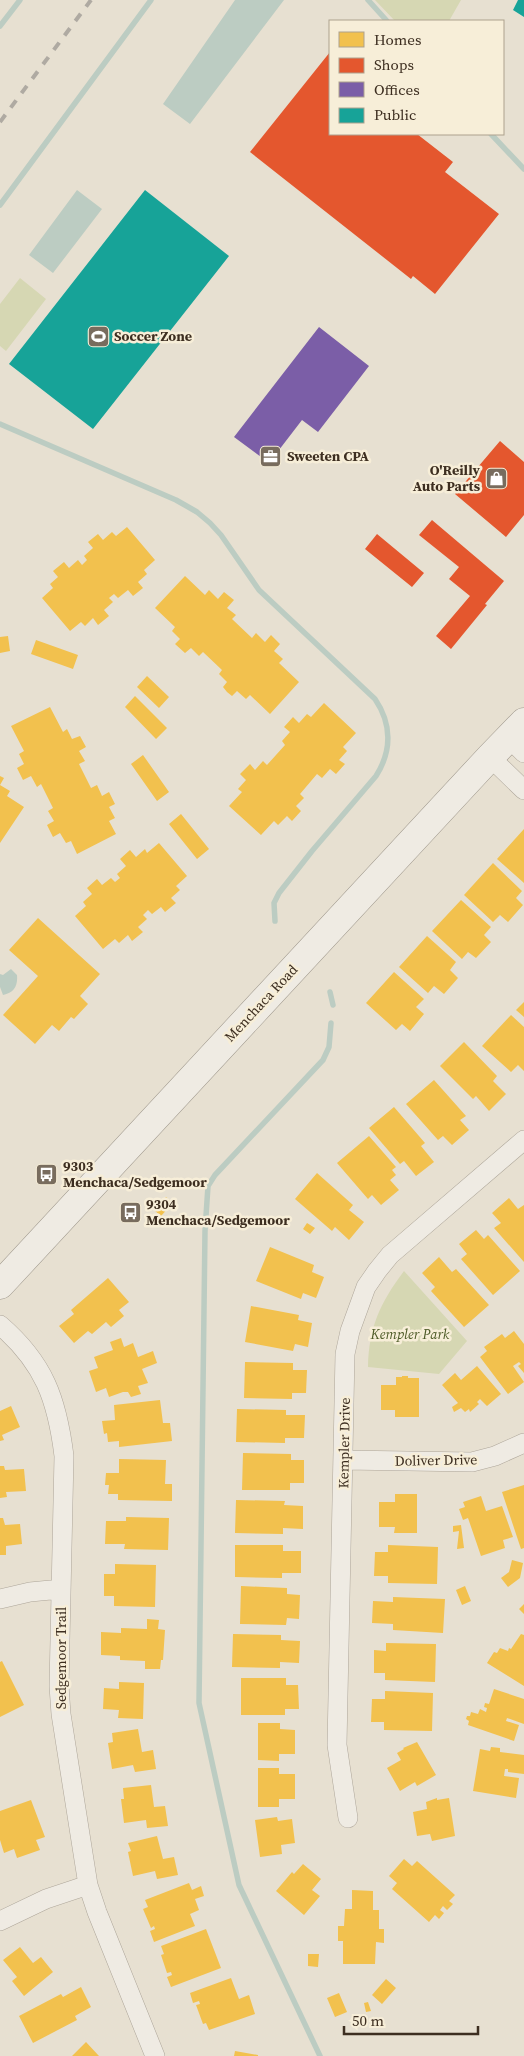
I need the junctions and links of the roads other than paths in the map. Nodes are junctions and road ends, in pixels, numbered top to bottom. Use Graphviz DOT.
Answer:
graph roads {
  1 [pos="519,738"];
  2 [pos="490,757"];
  3 [pos="524,790"];
  4 [pos="524,1140"];
  5 [pos="0,1285"];
  6 [pos="0,1325"];
  7 [pos="524,1443"];
  8 [pos="344,1460"];
  9 [pos="61,1590"];
  10 [pos="0,1599"];
  11 [pos="348,1818"];
  12 [pos="88,1885"];
  13 [pos="0,1921"];
  14 [pos="155,2056"];
  1 -- 2 [label="main road, Menchaca Road"];
  2 -- 3 [label="street"];
  2 -- 5 [label="main road, Menchaca Road"];
  4 -- 8 [label="street, Kempler Drive"];
  6 -- 9 [label="street, Sedgemoor Trail"];
  7 -- 8 [label="street, Doliver Drive"];
  8 -- 11 [label="street, Kempler Drive"];
  9 -- 10 [label="street"];
  9 -- 12 [label="street, Sedgemoor Trail"];
  12 -- 13 [label="street"];
  12 -- 14 [label="street, Sedgemoor Trail"];
}
